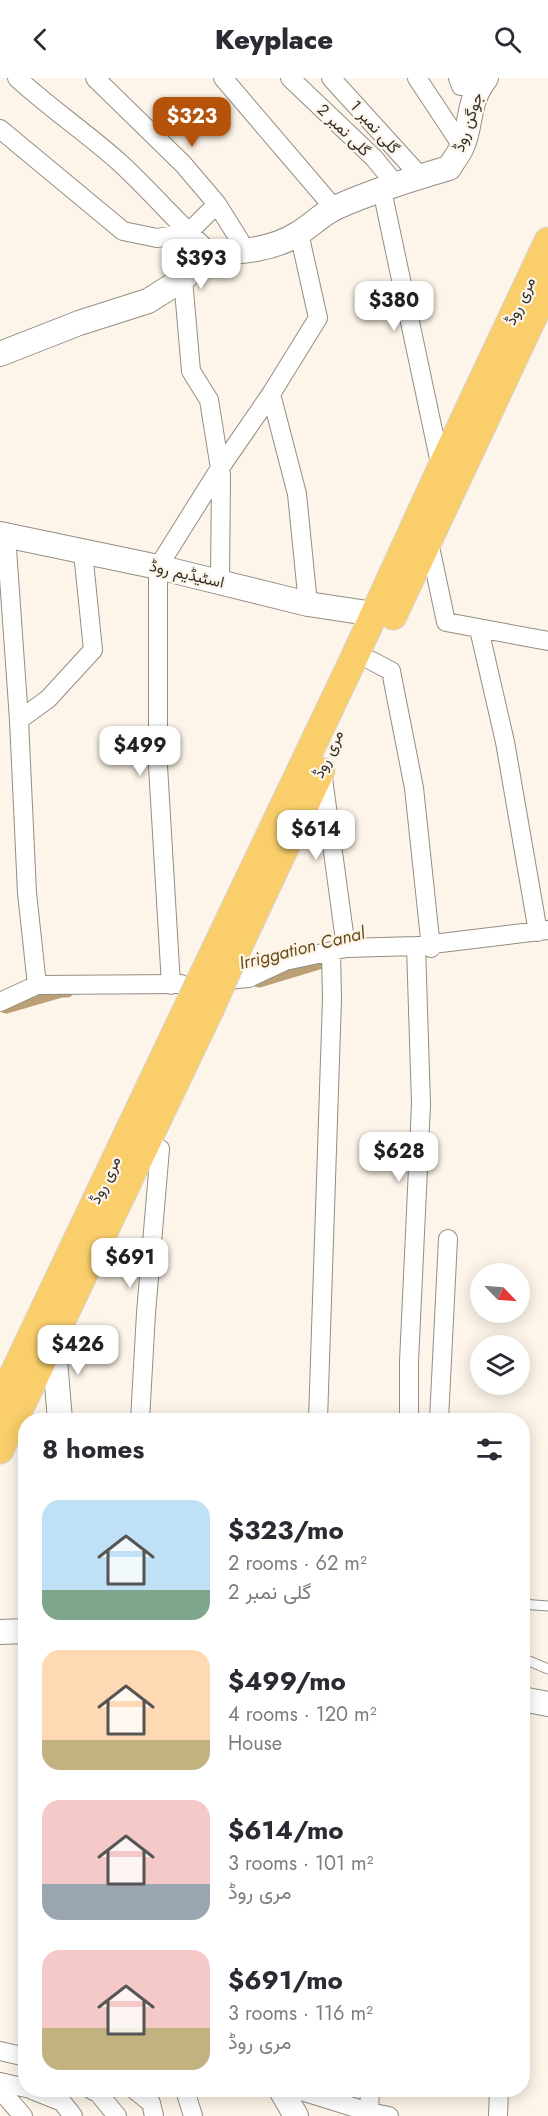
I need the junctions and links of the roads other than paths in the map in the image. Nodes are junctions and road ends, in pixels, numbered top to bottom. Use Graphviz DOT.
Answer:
graph roads {
  1 [pos="17,78"];
  2 [pos="95,78"];
  3 [pos="222,78"];
  4 [pos="290,78"];
  5 [pos="330,78"];
  6 [pos="417,78"];
  7 [pos="475,81"];
  8 [pos="0,129"];
  9 [pos="462,146"];
  10 [pos="420,176"];
  11 [pos="389,187"];
  12 [pos="218,204"];
  13 [pos="334,208"];
  14 [pos="188,233"];
  15 [pos="299,233"];
  16 [pos="548,241"];
  17 [pos="247,252"];
  18 [pos="211,253"];
  19 [pos="183,279"];
  20 [pos="548,286"];
  21 [pos="0,354"];
  22 [pos="271,394"];
  23 [pos="453,458"];
  24 [pos="220,468"];
  25 [pos="3,534"];
  26 [pos="429,542"];
  27 [pos="83,552"];
  28 [pos="158,567"];
  29 [pos="220,581"];
  30 [pos="308,604"];
  31 [pos="374,614"];
  32 [pos="479,629"];
  33 [pos="548,641"];
  34 [pos="372,661"];
  35 [pos="19,720"];
  36 [pos="320,758"];
  37 [pos="543,931"];
  38 [pos="426,946"];
  39 [pos="339,950"];
  40 [pos="37,985"];
  41 [pos="190,999"];
  42 [pos="0,1002"];
  43 [pos="147,1143"];
  44 [pos="448,1239"];
  45 [pos="53,1336"];
  46 [pos="0,1402"];
  47 [pos="59,1413"];
  48 [pos="140,1413"];
  49 [pos="318,1413"];
  50 [pos="409,1413"];
  51 [pos="438,1413"];
  52 [pos="0,1450"];
  53 [pos="530,1605"];
  54 [pos="548,1606"];
  55 [pos="18,1631"];
  56 [pos="0,1632"];
  57 [pos="530,1661"];
  58 [pos="548,1669"];
  59 [pos="530,1701"];
  60 [pos="548,1704"];
  61 [pos="0,2051"];
  62 [pos="18,2056"];
  63 [pos="7,2088"];
  64 [pos="50,2097"];
  65 [pos="99,2097"];
  66 [pos="144,2097"];
  67 [pos="187,2097"];
  68 [pos="285,2097"];
  69 [pos="321,2097"];
  70 [pos="370,2097"];
  71 [pos="499,2097"];
  72 [pos="369,2112"];
  73 [pos="23,2116"];
  74 [pos="73,2116"];
  75 [pos="117,2116"];
  76 [pos="154,2116"];
  77 [pos="194,2116"];
  78 [pos="296,2116"];
  79 [pos="389,2116"];
  80 [pos="498,2116"];
  1 -- 14 [label="street"];
  2 -- 12 [label="street"];
  3 -- 13 [label="street"];
  4 -- 11 [label="street, گلی نمبر 2"];
  5 -- 10 [label="street, گلی نمبر 1"];
  6 -- 9 [label="street"];
  7 -- 9 [label="street, جوگن روڈ"];
  8 -- 14 [label="street"];
  9 -- 10 [label="street, جوگن روڈ"];
  10 -- 11 [label="street, جوگن روڈ"];
  11 -- 13 [label="street, جوگن روڈ"];
  11 -- 23 [label="street"];
  12 -- 14 [label="street"];
  12 -- 17 [label="street"];
  13 -- 15 [label="street, جوگن روڈ"];
  14 -- 18 [label="street"];
  15 -- 17 [label="street, جوگن روڈ"];
  15 -- 22 [label="street"];
  16 -- 23 [label="main road, مری روڈ"];
  17 -- 18 [label="street, جوگن روڈ"];
  18 -- 19 [label="street"];
  19 -- 21 [label="street"];
  19 -- 24 [label="street"];
  20 -- 23 [label="main road, مری روڈ"];
  22 -- 24 [label="street"];
  22 -- 30 [label="street"];
  23 -- 26 [label="main road, مری روڈ"];
  23 -- 31 [label="main road, مری روڈ"];
  24 -- 28 [label="street"];
  24 -- 29 [label="street"];
  25 -- 27 [label="street, اسٹیڈیم روڈ"];
  25 -- 35 [label="street"];
  26 -- 32 [label="street"];
  26 -- 34 [label="main road, مری روڈ"];
  27 -- 28 [label="street, اسٹیڈیم روڈ"];
  27 -- 35 [label="street"];
  28 -- 29 [label="street, اسٹیڈیم روڈ"];
  28 -- 41 [label="street"];
  29 -- 30 [label="street, اسٹیڈیم روڈ"];
  30 -- 31 [label="street, اسٹیڈیم روڈ"];
  31 -- 36 [label="main road, مری روڈ"];
  32 -- 33 [label="street"];
  32 -- 37 [label="street"];
  34 -- 36 [label="main road, مری روڈ"];
  34 -- 38 [label="street"];
  35 -- 40 [label="street"];
  36 -- 39 [label="street"];
  36 -- 41 [label="main road, مری روڈ, bridge"];
  37 -- 38 [label="street"];
  38 -- 39 [label="street"];
  38 -- 50 [label="street"];
  39 -- 41 [label="street"];
  39 -- 49 [label="street"];
  40 -- 41 [label="street"];
  40 -- 42 [label="street"];
  41 -- 43 [label="main road, مری روڈ"];
  41 -- 46 [label="main road, مری روڈ"];
  43 -- 45 [label="main road, مری روڈ"];
  43 -- 48 [label="street"];
  44 -- 51 [label="street"];
  45 -- 47 [label="street"];
  45 -- 52 [label="main road, مری روڈ"];
  53 -- 54 [label="lane"];
  55 -- 56 [label="street"];
  57 -- 58 [label="lane"];
  59 -- 60 [label="street"];
  61 -- 62 [label="street"];
  63 -- 73 [label="street"];
  64 -- 74 [label="street"];
  65 -- 75 [label="street"];
  66 -- 76 [label="street"];
  67 -- 77 [label="street"];
  68 -- 78 [label="street"];
  69 -- 72 [label="street"];
  70 -- 72 [label="street"];
  71 -- 80 [label="street"];
  72 -- 79 [label="street"];
}
